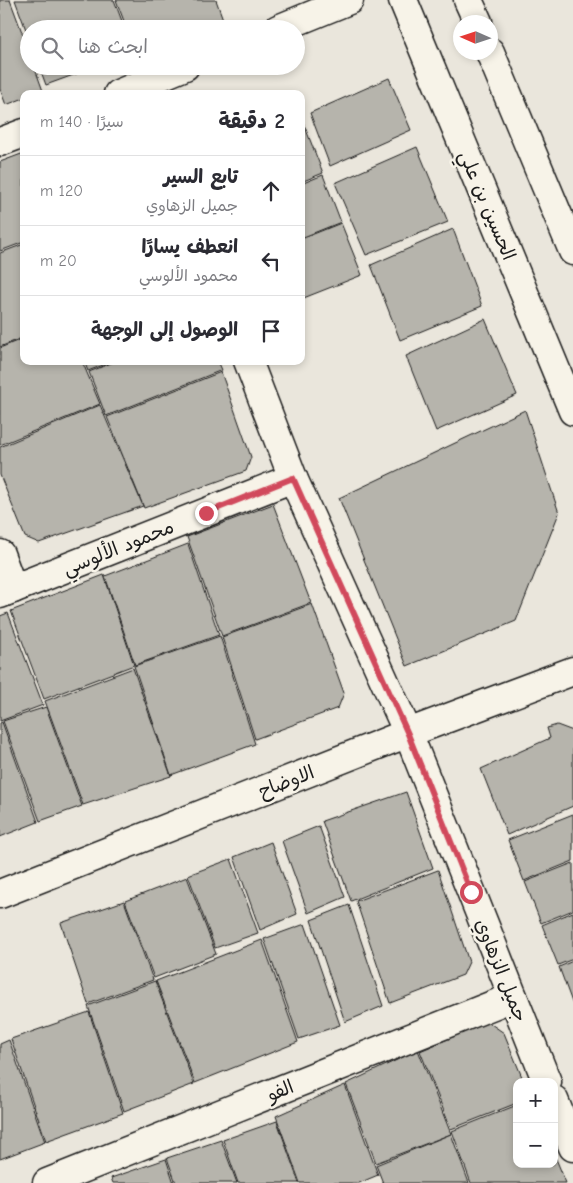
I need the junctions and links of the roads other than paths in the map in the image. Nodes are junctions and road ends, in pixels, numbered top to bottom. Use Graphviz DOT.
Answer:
graph roads {
  1 [pos="349,0"];
  2 [pos="402,0"];
  3 [pos="468,0"];
  4 [pos="475,15"];
  5 [pos="300,20"];
  6 [pos="493,60"];
  7 [pos="166,75"];
  8 [pos="135,90"];
  9 [pos="20,134"];
  10 [pos="0,142"];
  11 [pos="573,251"];
  12 [pos="250,365"];
  13 [pos="573,411"];
  14 [pos="293,478"];
  15 [pos="0,554"];
  16 [pos="7,591"];
  17 [pos="573,671"];
  18 [pos="408,734"];
  19 [pos="0,894"];
  20 [pos="513,997"];
  21 [pos="545,1078"];
  22 [pos="558,1110"];
  23 [pos="573,1147"];
  24 [pos="47,1183"];
  1 -- 5 [label="street"];
  2 -- 13 [label="street, الحسين بن علي"];
  3 -- 4 [label="street"];
  6 -- 11 [label="street"];
  7 -- 8 [label="street"];
  9 -- 10 [label="street"];
  12 -- 14 [label="street, جميل الزهاوي"];
  14 -- 16 [label="street, محمود الألوسي"];
  14 -- 18 [label="street, جميل الزهاوي"];
  15 -- 16 [label="street"];
  17 -- 18 [label="street, الاوضاح"];
  18 -- 19 [label="street, الاوضاح"];
  18 -- 20 [label="street, جميل الزهاوي"];
  20 -- 21 [label="street, جميل الزهاوي"];
  20 -- 24 [label="street, الفو"];
  22 -- 23 [label="street"];
}
